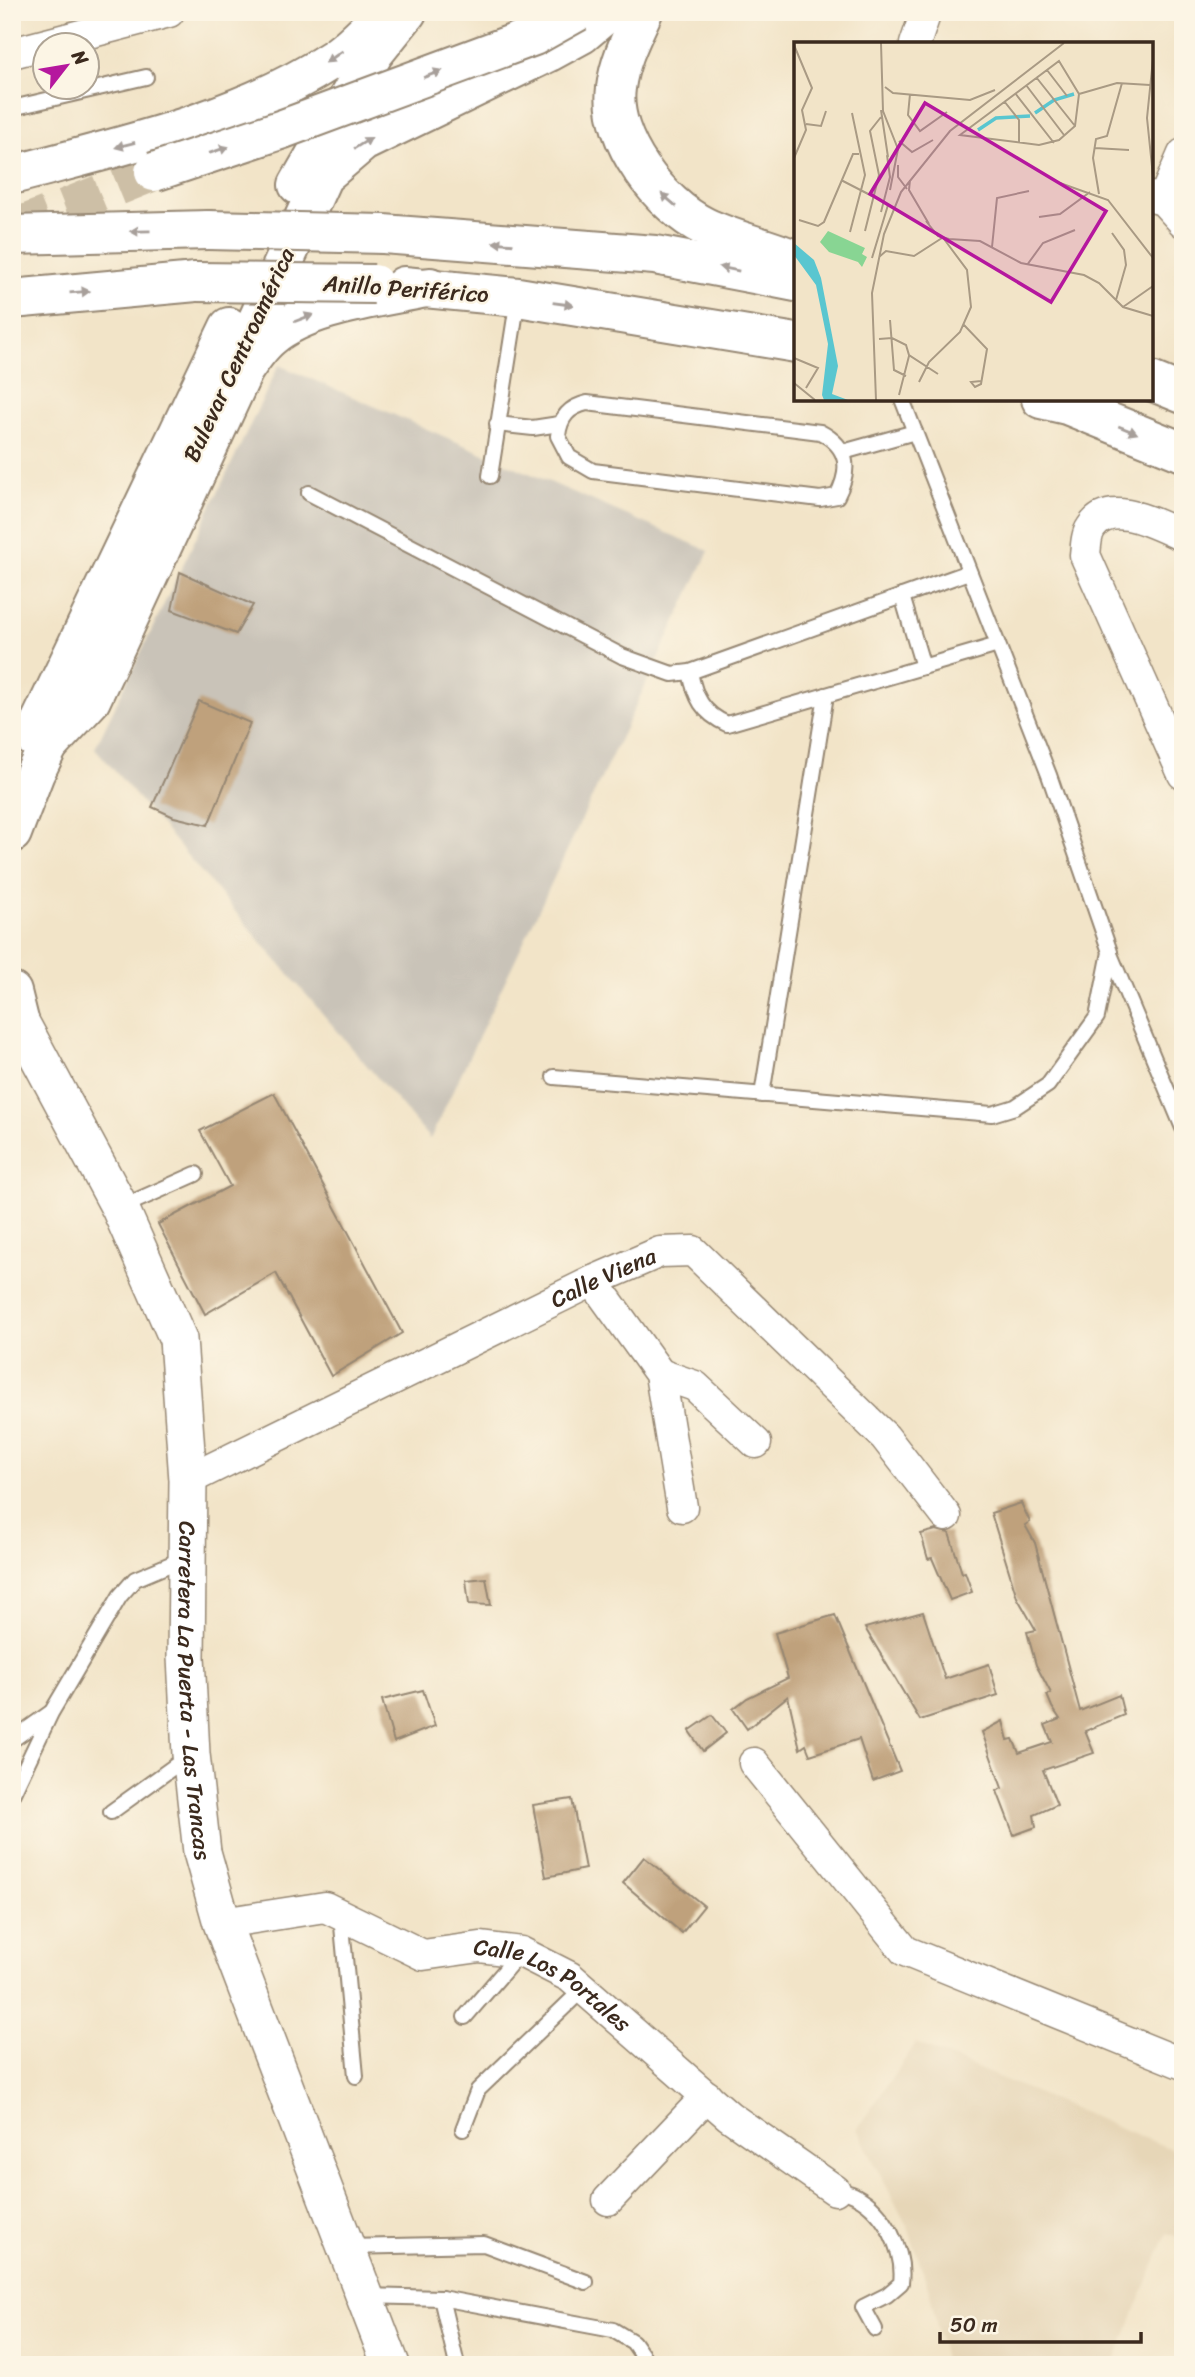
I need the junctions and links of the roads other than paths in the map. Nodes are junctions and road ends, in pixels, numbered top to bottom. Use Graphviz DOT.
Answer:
graph roads {
  1 [pos="169,12"];
  2 [pos="385,12"];
  3 [pos="407,12"];
  4 [pos="577,12"];
  5 [pos="608,12"];
  6 [pos="643,12"];
  7 [pos="926,12"];
  8 [pos="916,42"];
  9 [pos="12,53"];
  10 [pos="146,77"];
  11 [pos="12,108"];
  12 [pos="1183,154"];
  13 [pos="154,172"];
  14 [pos="12,175"];
  15 [pos="1157,198"];
  16 [pos="1183,222"];
  17 [pos="12,234"];
  18 [pos="794,259"];
  19 [pos="794,282"];
  20 [pos="430,287"];
  21 [pos="518,297"];
  22 [pos="12,299"];
  23 [pos="794,342"];
  24 [pos="1153,382"];
  25 [pos="1183,394"];
  26 [pos="903,401"];
  27 [pos="1049,401"];
  28 [pos="497,424"];
  29 [pos="559,424"];
  30 [pos="915,432"];
  31 [pos="843,452"];
  32 [pos="1183,452"];
  33 [pos="490,476"];
  34 [pos="309,493"];
  35 [pos="1183,536"];
  36 [pos="969,572"];
  37 [pos="902,596"];
  38 [pos="998,645"];
  39 [pos="923,667"];
  40 [pos="690,672"];
  41 [pos="826,695"];
  42 [pos="47,747"];
  43 [pos="1183,774"];
  44 [pos="12,779"];
  45 [pos="12,833"];
  46 [pos="1110,953"];
  47 [pos="15,1007"];
  48 [pos="554,1077"];
  49 [pos="762,1095"];
  50 [pos="1183,1128"];
  51 [pos="196,1174"];
  52 [pos="120,1208"];
  53 [pos="593,1281"];
  54 [pos="660,1374"];
  55 [pos="755,1443"];
  56 [pos="188,1480"];
  57 [pos="682,1507"];
  58 [pos="946,1516"];
  59 [pos="189,1556"];
  60 [pos="51,1713"];
  61 [pos="12,1740"];
  62 [pos="191,1754"];
  63 [pos="754,1763"];
  64 [pos="12,1795"];
  65 [pos="111,1812"];
  66 [pos="341,1913"];
  67 [pos="222,1923"];
  68 [pos="520,1952"];
  69 [pos="584,1988"];
  70 [pos="465,2017"];
  71 [pos="1183,2064"];
  72 [pos="356,2076"];
  73 [pos="707,2096"];
  74 [pos="463,2129"];
  75 [pos="835,2190"];
  76 [pos="608,2200"];
  77 [pos="346,2247"];
  78 [pos="586,2282"];
  79 [pos="364,2296"];
  80 [pos="441,2298"];
  81 [pos="875,2329"];
  82 [pos="391,2365"];
  83 [pos="457,2365"];
  84 [pos="649,2365"];
  1 -- 9 [label="street"];
  2 -- 14 [label="main road, one-way"];
  3 -- 44 [label="main road, Bulevar Centroamérica"];
  13 -- 4 [label="main road, one-way, bridge"];
  42 -- 5 [label="main road, Bulevar Centroamérica, one-way"];
  18 -- 6 [label="main road, one-way"];
  7 -- 8 [label="street"];
  10 -- 11 [label="lane"];
  12 -- 15 [label="street"];
  15 -- 16 [label="street"];
  19 -- 17 [label="main road, one-way, bridge"];
  20 -- 21 [label="main road, Anillo Periférico"];
  22 -- 20 [label="main road, Anillo Periférico, one-way, bridge"];
  42 -- 20 [label="main road, one-way"];
  21 -- 23 [label="main road, Anillo Periférico, one-way"];
  21 -- 28 [label="lane"];
  24 -- 25 [label="main road"];
  26 -- 30 [label="lane"];
  27 -- 32 [label="main road, one-way"];
  28 -- 29 [label="lane"];
  28 -- 33 [label="lane"];
  29 -- 31 [label="lane"];
  29 -- 31 [label="lane"];
  30 -- 31 [label="lane"];
  30 -- 36 [label="lane"];
  34 -- 40 [label="lane"];
  35 -- 43 [label="street"];
  36 -- 37 [label="lane"];
  36 -- 38 [label="lane"];
  37 -- 39 [label="lane"];
  37 -- 40 [label="lane"];
  38 -- 39 [label="lane"];
  38 -- 46 [label="lane"];
  39 -- 41 [label="lane"];
  40 -- 41 [label="lane"];
  41 -- 49 [label="lane"];
  42 -- 45 [label="main road, Bulevar Centroamérica"];
  46 -- 49 [label="lane"];
  46 -- 50 [label="lane"];
  47 -- 52 [label="street, Carretera La Puerta - Las Trancas"];
  48 -- 49 [label="lane"];
  51 -- 52 [label="lane"];
  52 -- 56 [label="street, Carretera La Puerta - Las Trancas"];
  53 -- 54 [label="street"];
  53 -- 56 [label="street, Calle Viena"];
  53 -- 58 [label="street, Calle Viena"];
  54 -- 55 [label="street"];
  54 -- 57 [label="street"];
  56 -- 59 [label="street, Carretera La Puerta - Las Trancas"];
  59 -- 60 [label="lane"];
  59 -- 62 [label="street, Carretera La Puerta - Las Trancas"];
  60 -- 61 [label="lane"];
  60 -- 64 [label="lane"];
  62 -- 65 [label="lane"];
  62 -- 67 [label="street, Carretera La Puerta - Las Trancas"];
  63 -- 71 [label="street"];
  66 -- 67 [label="street, Calle Los Portales"];
  66 -- 68 [label="street, Calle Los Portales"];
  66 -- 72 [label="lane"];
  67 -- 77 [label="street, Carretera La Puerta - Las Trancas"];
  68 -- 69 [label="street, Calle Los Portales"];
  68 -- 70 [label="lane"];
  69 -- 73 [label="street, Calle Los Portales"];
  69 -- 74 [label="lane"];
  73 -- 75 [label="street, Calle Los Portales"];
  73 -- 76 [label="street"];
  75 -- 81 [label="lane"];
  77 -- 78 [label="lane"];
  77 -- 79 [label="street, Carretera La Puerta - Las Trancas"];
  79 -- 80 [label="lane"];
  79 -- 82 [label="street, Carretera La Puerta - Las Trancas"];
  80 -- 83 [label="lane"];
  80 -- 84 [label="lane"];
}
